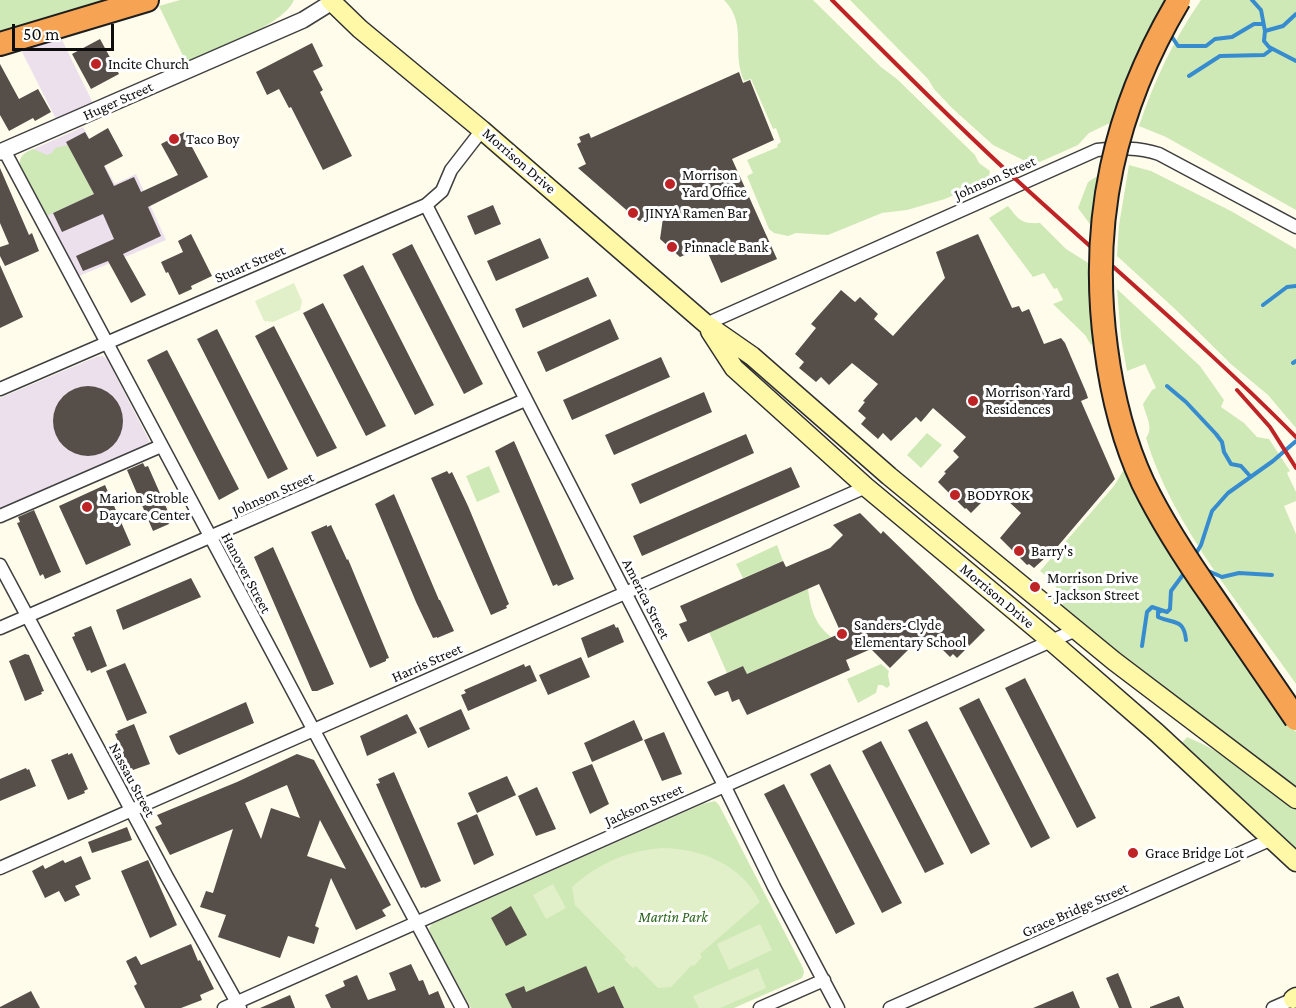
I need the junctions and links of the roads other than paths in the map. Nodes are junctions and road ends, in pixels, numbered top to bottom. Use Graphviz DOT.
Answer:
graph roads {
  1 [pos="147,0"];
  2 [pos="1179,0"];
  3 [pos="331,1"];
  4 [pos="0,44"];
  5 [pos="482,129"];
  6 [pos="2,151"];
  7 [pos="426,205"];
  8 [pos="1296,227"];
  9 [pos="706,324"];
  10 [pos="106,342"];
  11 [pos="0,389"];
  12 [pos="525,400"];
  13 [pos="160,446"];
  14 [pos="866,487"];
  15 [pos="0,516"];
  16 [pos="210,538"];
  17 [pos="0,565"];
  18 [pos="626,592"];
  19 [pos="27,616"];
  20 [pos="0,628"];
  21 [pos="1076,630"];
  22 [pos="1051,641"];
  23 [pos="1296,719"];
  24 [pos="313,730"];
  25 [pos="724,785"];
  26 [pos="1296,799"];
  27 [pos="130,809"];
  28 [pos="1272,839"];
  29 [pos="1296,862"];
  30 [pos="0,868"];
  31 [pos="416,922"];
  32 [pos="824,980"];
  33 [pos="1295,998"];
  34 [pos="238,1005"];
  35 [pos="224,1008"];
  36 [pos="462,1008"];
  37 [pos="760,1008"];
  38 [pos="838,1008"];
  39 [pos="890,1008"];
  40 [pos="1273,1008"];
  1 -- 4 [label="highway"];
  2 -- 23 [label="highway, bridge"];
  3 -- 5 [label="main road, Morrison Drive"];
  3 -- 6 [label="street, Huger Street"];
  5 -- 7 [label="street, Stuart Street"];
  5 -- 9 [label="main road, Morrison Drive"];
  6 -- 10 [label="street, Hanover Street"];
  7 -- 10 [label="street, Stuart Street"];
  7 -- 12 [label="street, America Street"];
  8 -- 9 [label="street, Johnson Street"];
  9 -- 14 [label="main road, Morrison Drive"];
  9 -- 21 [label="main road, Morrison Drive"];
  10 -- 11 [label="street, Stuart Street"];
  10 -- 13 [label="street, Hanover Street"];
  12 -- 16 [label="street, Johnson Street"];
  12 -- 18 [label="street, America Street"];
  13 -- 15 [label="street"];
  13 -- 16 [label="street, Hanover Street"];
  14 -- 18 [label="street, Harris Street"];
  14 -- 22 [label="main road, Morrison Drive"];
  16 -- 19 [label="street, Johnson Street"];
  16 -- 24 [label="street, Hanover Street"];
  17 -- 19 [label="street, Nassau Street"];
  18 -- 24 [label="street, Harris Street"];
  18 -- 25 [label="street, America Street"];
  19 -- 20 [label="street, Johnson Street"];
  19 -- 27 [label="street, Nassau Street"];
  21 -- 22 [label="street, Jackson Street"];
  21 -- 26 [label="main road, Morrison Drive"];
  22 -- 25 [label="street, Jackson Street"];
  22 -- 28 [label="main road, Morrison Drive"];
  24 -- 27 [label="street, Harris Street"];
  24 -- 31 [label="street, Hanover Street"];
  25 -- 31 [label="street, Jackson Street"];
  25 -- 32 [label="street, America Street"];
  27 -- 30 [label="street, Harris Street"];
  27 -- 34 [label="street, Nassau Street"];
  28 -- 29 [label="main road, Morrison Drive"];
  28 -- 39 [label="street, Grace Bridge Street"];
  31 -- 34 [label="street, Jackson Street"];
  31 -- 36 [label="street, Hanover Street"];
  32 -- 37 [label="street"];
  32 -- 38 [label="street, America Street"];
  33 -- 40 [label="street"];
  34 -- 35 [label="street, Jackson Street"];
}
